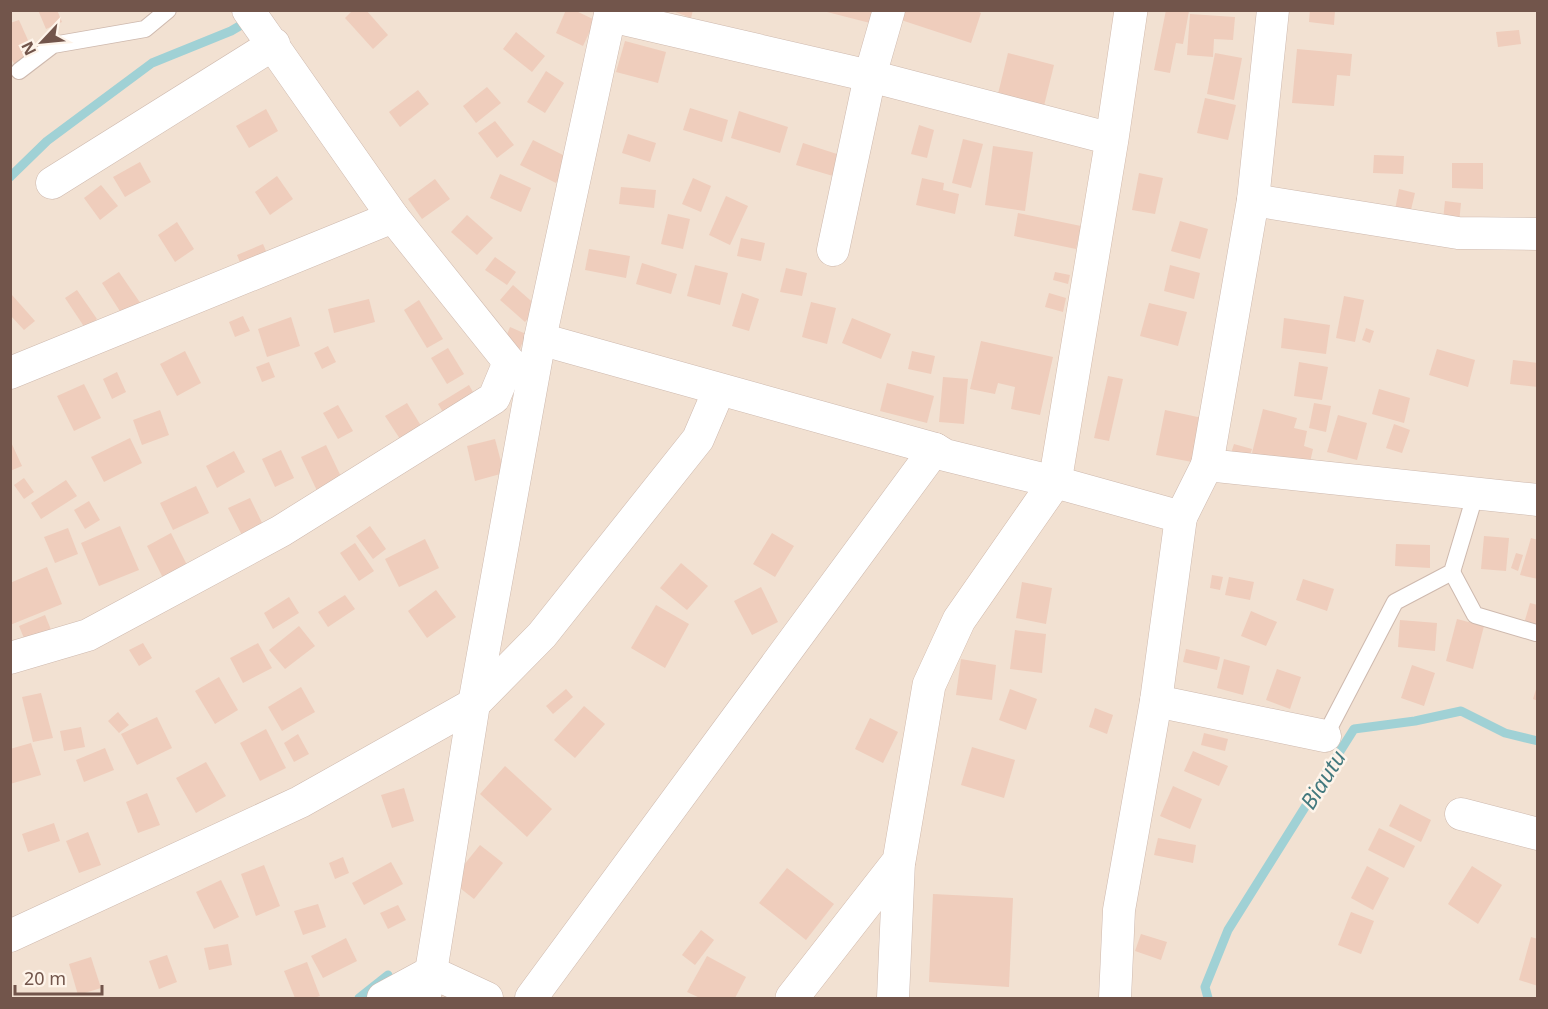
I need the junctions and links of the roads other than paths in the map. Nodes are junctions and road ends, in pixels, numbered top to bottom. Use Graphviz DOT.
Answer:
graph roads {
  1 [pos="168,10"];
  2 [pos="889,10"];
  3 [pos="1131,10"];
  4 [pos="1273,10"];
  5 [pos="610,13"];
  6 [pos="262,29"];
  7 [pos="19,70"];
  8 [pos="870,76"];
  9 [pos="1113,140"];
  10 [pos="52,183"];
  11 [pos="1253,200"];
  12 [pos="393,217"];
  13 [pos="1538,234"];
  14 [pos="833,250"];
  15 [pos="528,353"];
  16 [pos="10,373"];
  17 [pos="718,390"];
  18 [pos="935,450"];
  19 [pos="1207,465"];
  20 [pos="1055,482"];
  21 [pos="1476,492"];
  22 [pos="1538,500"];
  23 [pos="1181,517"];
  24 [pos="1452,572"];
  25 [pos="1536,633"];
  26 [pos="10,658"];
  27 [pos="1156,701"];
  28 [pos="474,704"];
  29 [pos="1325,736"];
  30 [pos="1461,814"];
  31 [pos="1538,834"];
  32 [pos="899,861"];
  33 [pos="10,936"];
  34 [pos="428,985"];
  35 [pos="382,999"];
  36 [pos="487,999"];
  37 [pos="531,999"];
  38 [pos="792,999"];
  39 [pos="893,999"];
  40 [pos="1116,999"];
  1 -- 7 [label="lane"];
  2 -- 8 [label="street"];
  3 -- 9 [label="street"];
  4 -- 11 [label="street"];
  5 -- 8 [label="street"];
  5 -- 15 [label="street"];
  6 -- 10 [label="street"];
  6 -- 12 [label="street"];
  8 -- 9 [label="street"];
  8 -- 14 [label="street"];
  9 -- 20 [label="street"];
  11 -- 13 [label="street"];
  11 -- 19 [label="street"];
  12 -- 15 [label="street"];
  12 -- 16 [label="street"];
  15 -- 17 [label="street"];
  15 -- 26 [label="street"];
  15 -- 28 [label="street"];
  17 -- 18 [label="street"];
  17 -- 28 [label="street"];
  18 -- 20 [label="street"];
  18 -- 37 [label="street"];
  19 -- 21 [label="street"];
  19 -- 23 [label="street"];
  20 -- 23 [label="street"];
  20 -- 32 [label="street"];
  21 -- 22 [label="street"];
  21 -- 24 [label="lane"];
  23 -- 27 [label="street"];
  24 -- 25 [label="lane"];
  24 -- 29 [label="lane"];
  27 -- 29 [label="street"];
  27 -- 40 [label="street"];
  28 -- 33 [label="street"];
  28 -- 34 [label="street"];
  30 -- 31 [label="street"];
  32 -- 38 [label="street"];
  32 -- 39 [label="street"];
  34 -- 35 [label="street"];
  34 -- 36 [label="street"];
}
